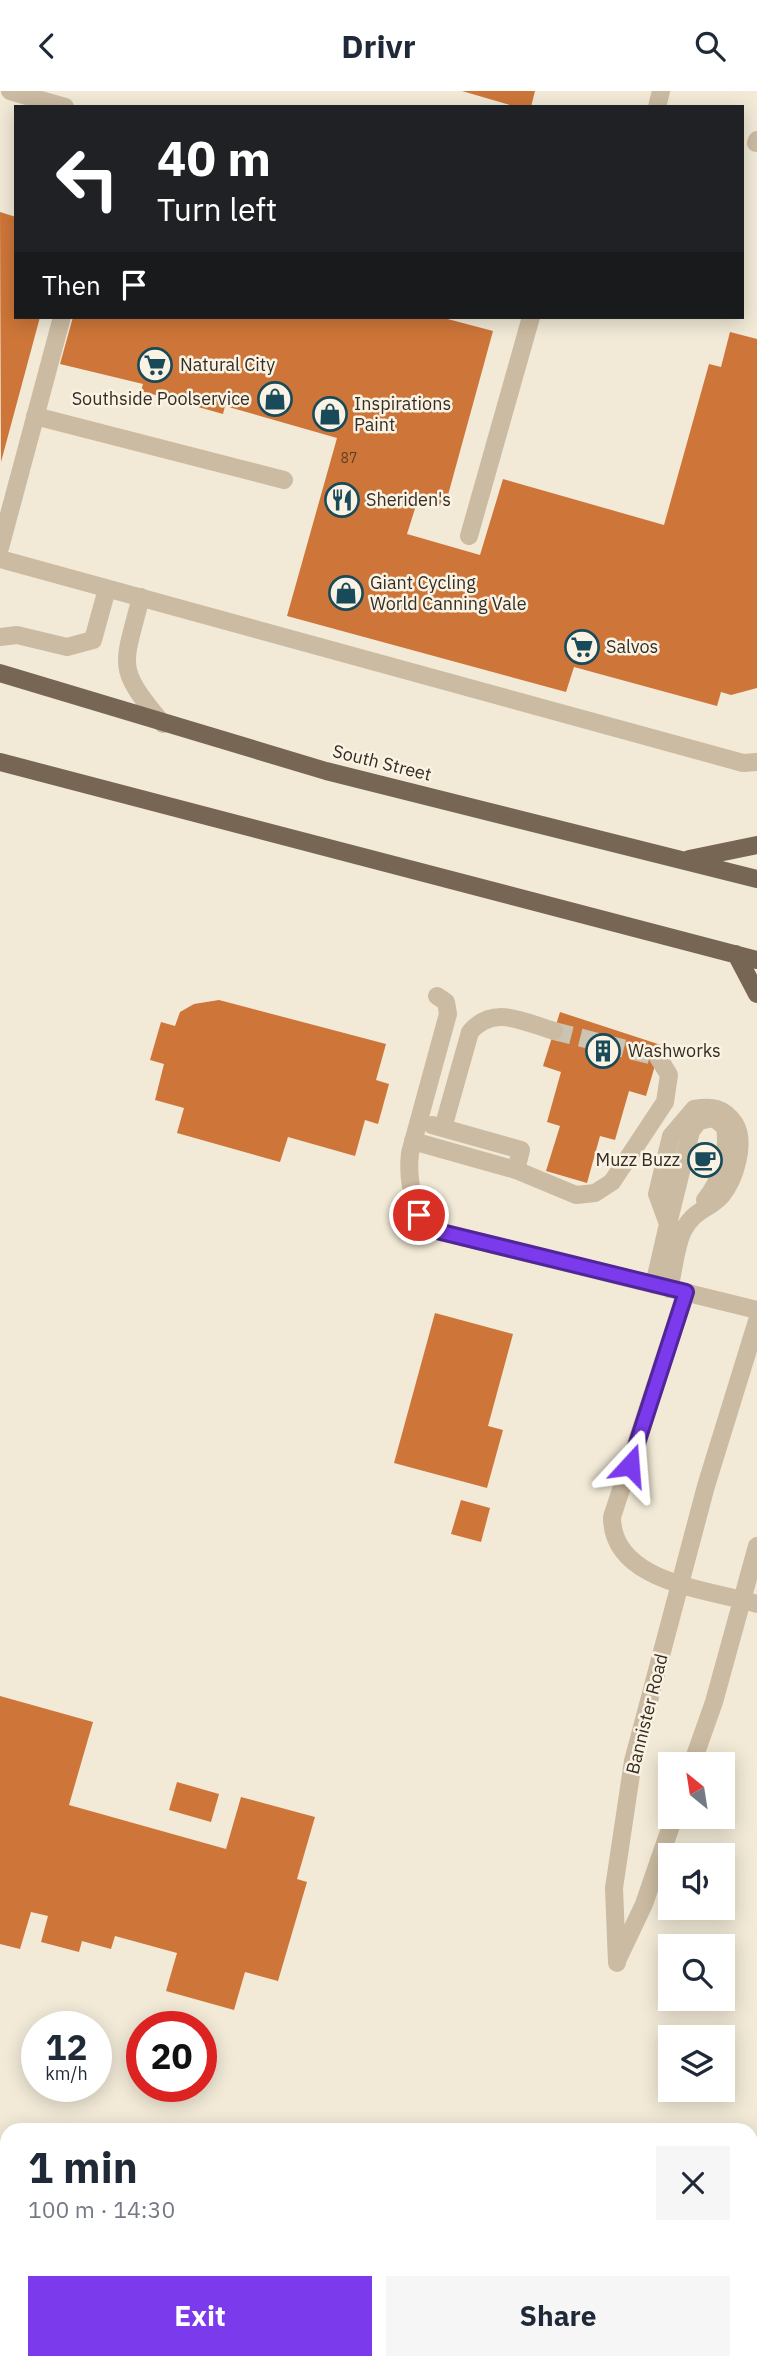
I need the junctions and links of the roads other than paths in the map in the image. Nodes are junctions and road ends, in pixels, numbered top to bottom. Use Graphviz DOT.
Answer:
graph roads {
  1 [pos="10,91"];
  2 [pos="58,105"];
  3 [pos="61,319"];
  4 [pos="530,319"];
  5 [pos="35,416"];
  6 [pos="284,480"];
  7 [pos="469,536"];
  8 [pos="0,548"];
  9 [pos="0,559"];
  10 [pos="107,589"];
  11 [pos="141,597"];
  12 [pos="0,637"];
  13 [pos="0,673"];
  14 [pos="163,724"];
  15 [pos="0,762"];
  16 [pos="757,762"];
  17 [pos="757,845"];
  18 [pos="686,860"];
  19 [pos="757,879"];
  20 [pos="736,954"];
  21 [pos="757,960"];
  22 [pos="757,994"];
  23 [pos="438,996"];
  24 [pos="554,1031"];
  25 [pos="657,1057"];
  26 [pos="419,1121"];
  27 [pos="443,1128"];
  28 [pos="413,1141"];
  29 [pos="516,1170"];
  30 [pos="670,1289"];
  31 [pos="757,1310"];
  32 [pos="757,1321"];
  33 [pos="757,1546"];
  34 [pos="681,1582"];
  35 [pos="749,1601"];
  36 [pos="696,1752"];
  37 [pos="670,1829"];
  1 -- 2 [label="street"];
  3 -- 5 [label="street"];
  4 -- 7 [label="street"];
  5 -- 6 [label="street"];
  5 -- 8 [label="street"];
  9 -- 10 [label="street"];
  10 -- 11 [label="street"];
  10 -- 12 [label="street"];
  11 -- 14 [label="street"];
  11 -- 16 [label="street"];
  13 -- 14 [label="main road, South Street"];
  14 -- 18 [label="main road, South Street"];
  15 -- 20 [label="main road"];
  17 -- 18 [label="main road"];
  18 -- 19 [label="main road, South Street"];
  20 -- 21 [label="main road"];
  20 -- 22 [label="main road"];
  23 -- 26 [label="street"];
  24 -- 27 [label="street"];
  25 -- 29 [label="street"];
  26 -- 27 [label="street"];
  26 -- 28 [label="street"];
  27 -- 29 [label="street"];
  28 -- 29 [label="street"];
  28 -- 30 [label="street"];
  30 -- 30 [label="street"];
  30 -- 31 [label="street"];
  30 -- 34 [label="street"];
  32 -- 34 [label="street, Bannister Road"];
  33 -- 35 [label="street"];
  34 -- 35 [label="street"];
  34 -- 37 [label="street, Bannister Road"];
  35 -- 36 [label="street"];
}
